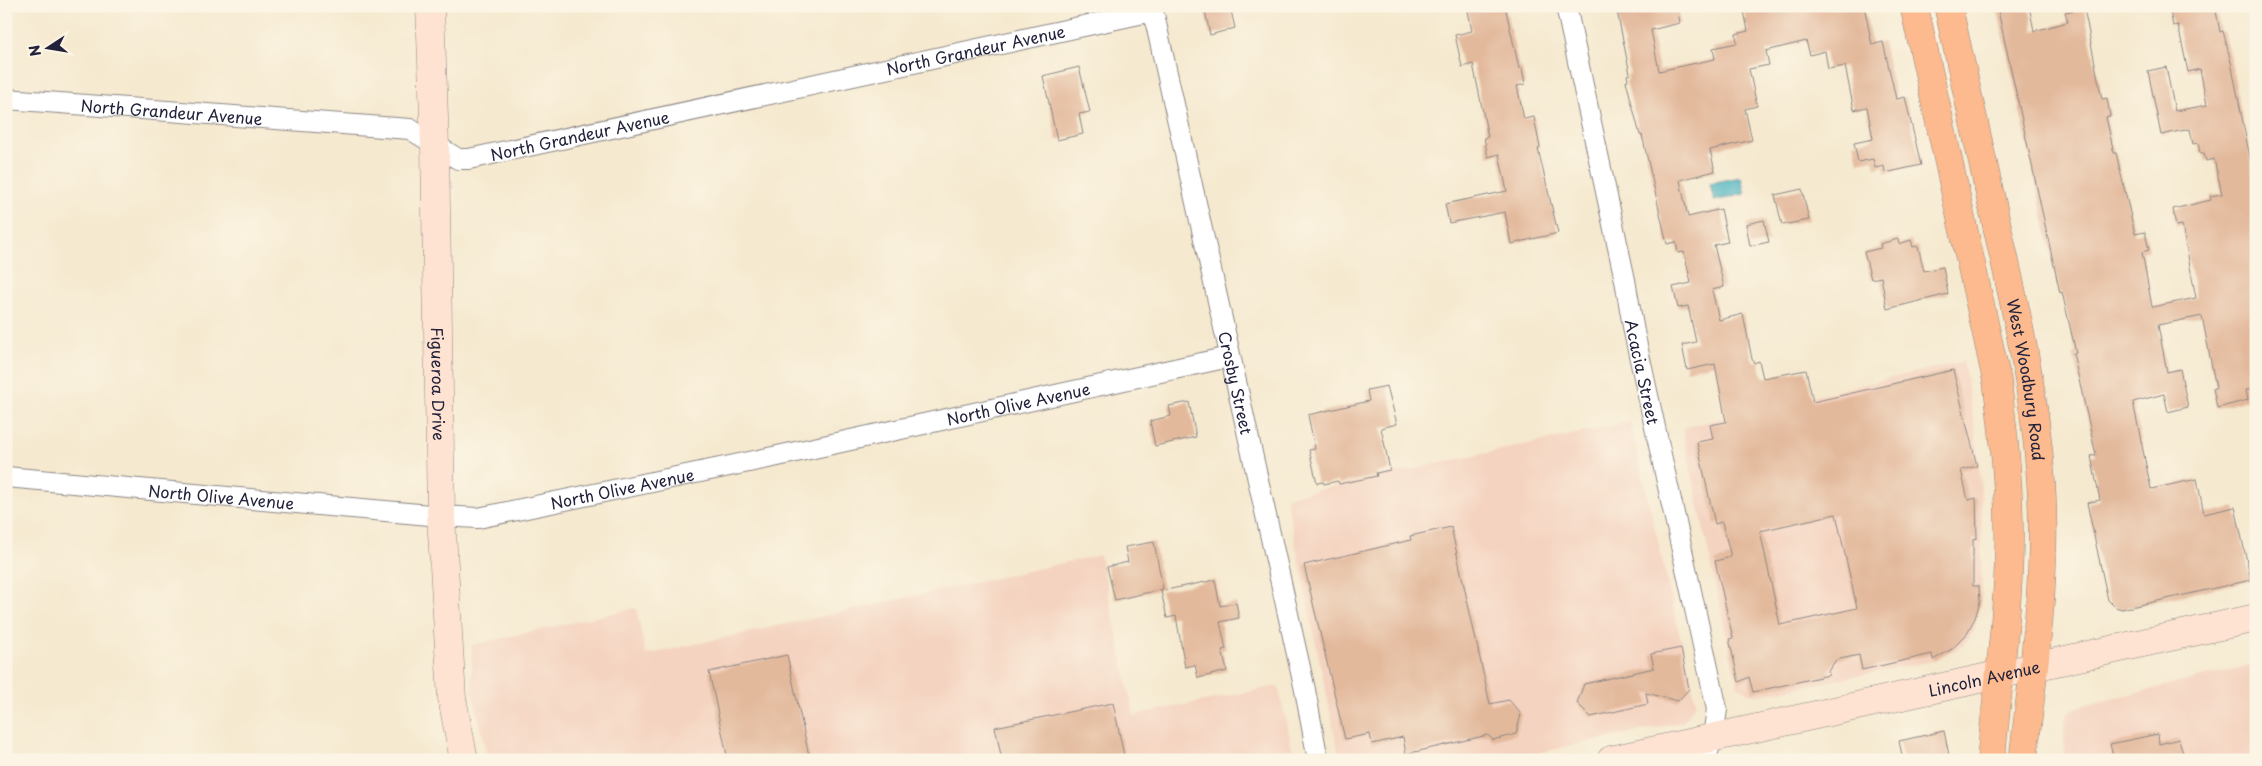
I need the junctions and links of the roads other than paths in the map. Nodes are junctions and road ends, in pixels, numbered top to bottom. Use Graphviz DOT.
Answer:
graph roads {
  1 [pos="430,6"];
  2 [pos="1566,6"];
  3 [pos="1914,6"];
  4 [pos="1948,6"];
  5 [pos="1152,8"];
  6 [pos="6,98"];
  7 [pos="435,146"];
  8 [pos="1229,357"];
  9 [pos="6,477"];
  10 [pos="441,516"];
  11 [pos="2256,618"];
  12 [pos="2033,667"];
  13 [pos="1999,674"];
  14 [pos="1709,748"];
  15 [pos="464,760"];
  16 [pos="1318,760"];
  17 [pos="1610,760"];
  18 [pos="1991,760"];
  19 [pos="2023,760"];
  1 -- 7 [label="street, Figueroa Drive"];
  2 -- 14 [label="street, Acacia Street"];
  3 -- 13 [label="main road, West Woodbury Road"];
  4 -- 12 [label="main road, West Woodbury Road"];
  5 -- 7 [label="street, North Grandeur Avenue"];
  5 -- 8 [label="street, Crosby Street"];
  6 -- 7 [label="street, North Grandeur Avenue"];
  7 -- 10 [label="street, Figueroa Drive"];
  8 -- 10 [label="street, North Olive Avenue"];
  8 -- 16 [label="street, Crosby Street"];
  9 -- 10 [label="street, North Olive Avenue"];
  10 -- 15 [label="street, Figueroa Drive"];
  11 -- 12 [label="street, Lincoln Avenue"];
  12 -- 13 [label="street, Lincoln Avenue"];
  12 -- 19 [label="main road, West Woodbury Road"];
  13 -- 14 [label="street, Lincoln Avenue"];
  13 -- 18 [label="main road, West Woodbury Road"];
  14 -- 17 [label="street, Lincoln Avenue"];
}
